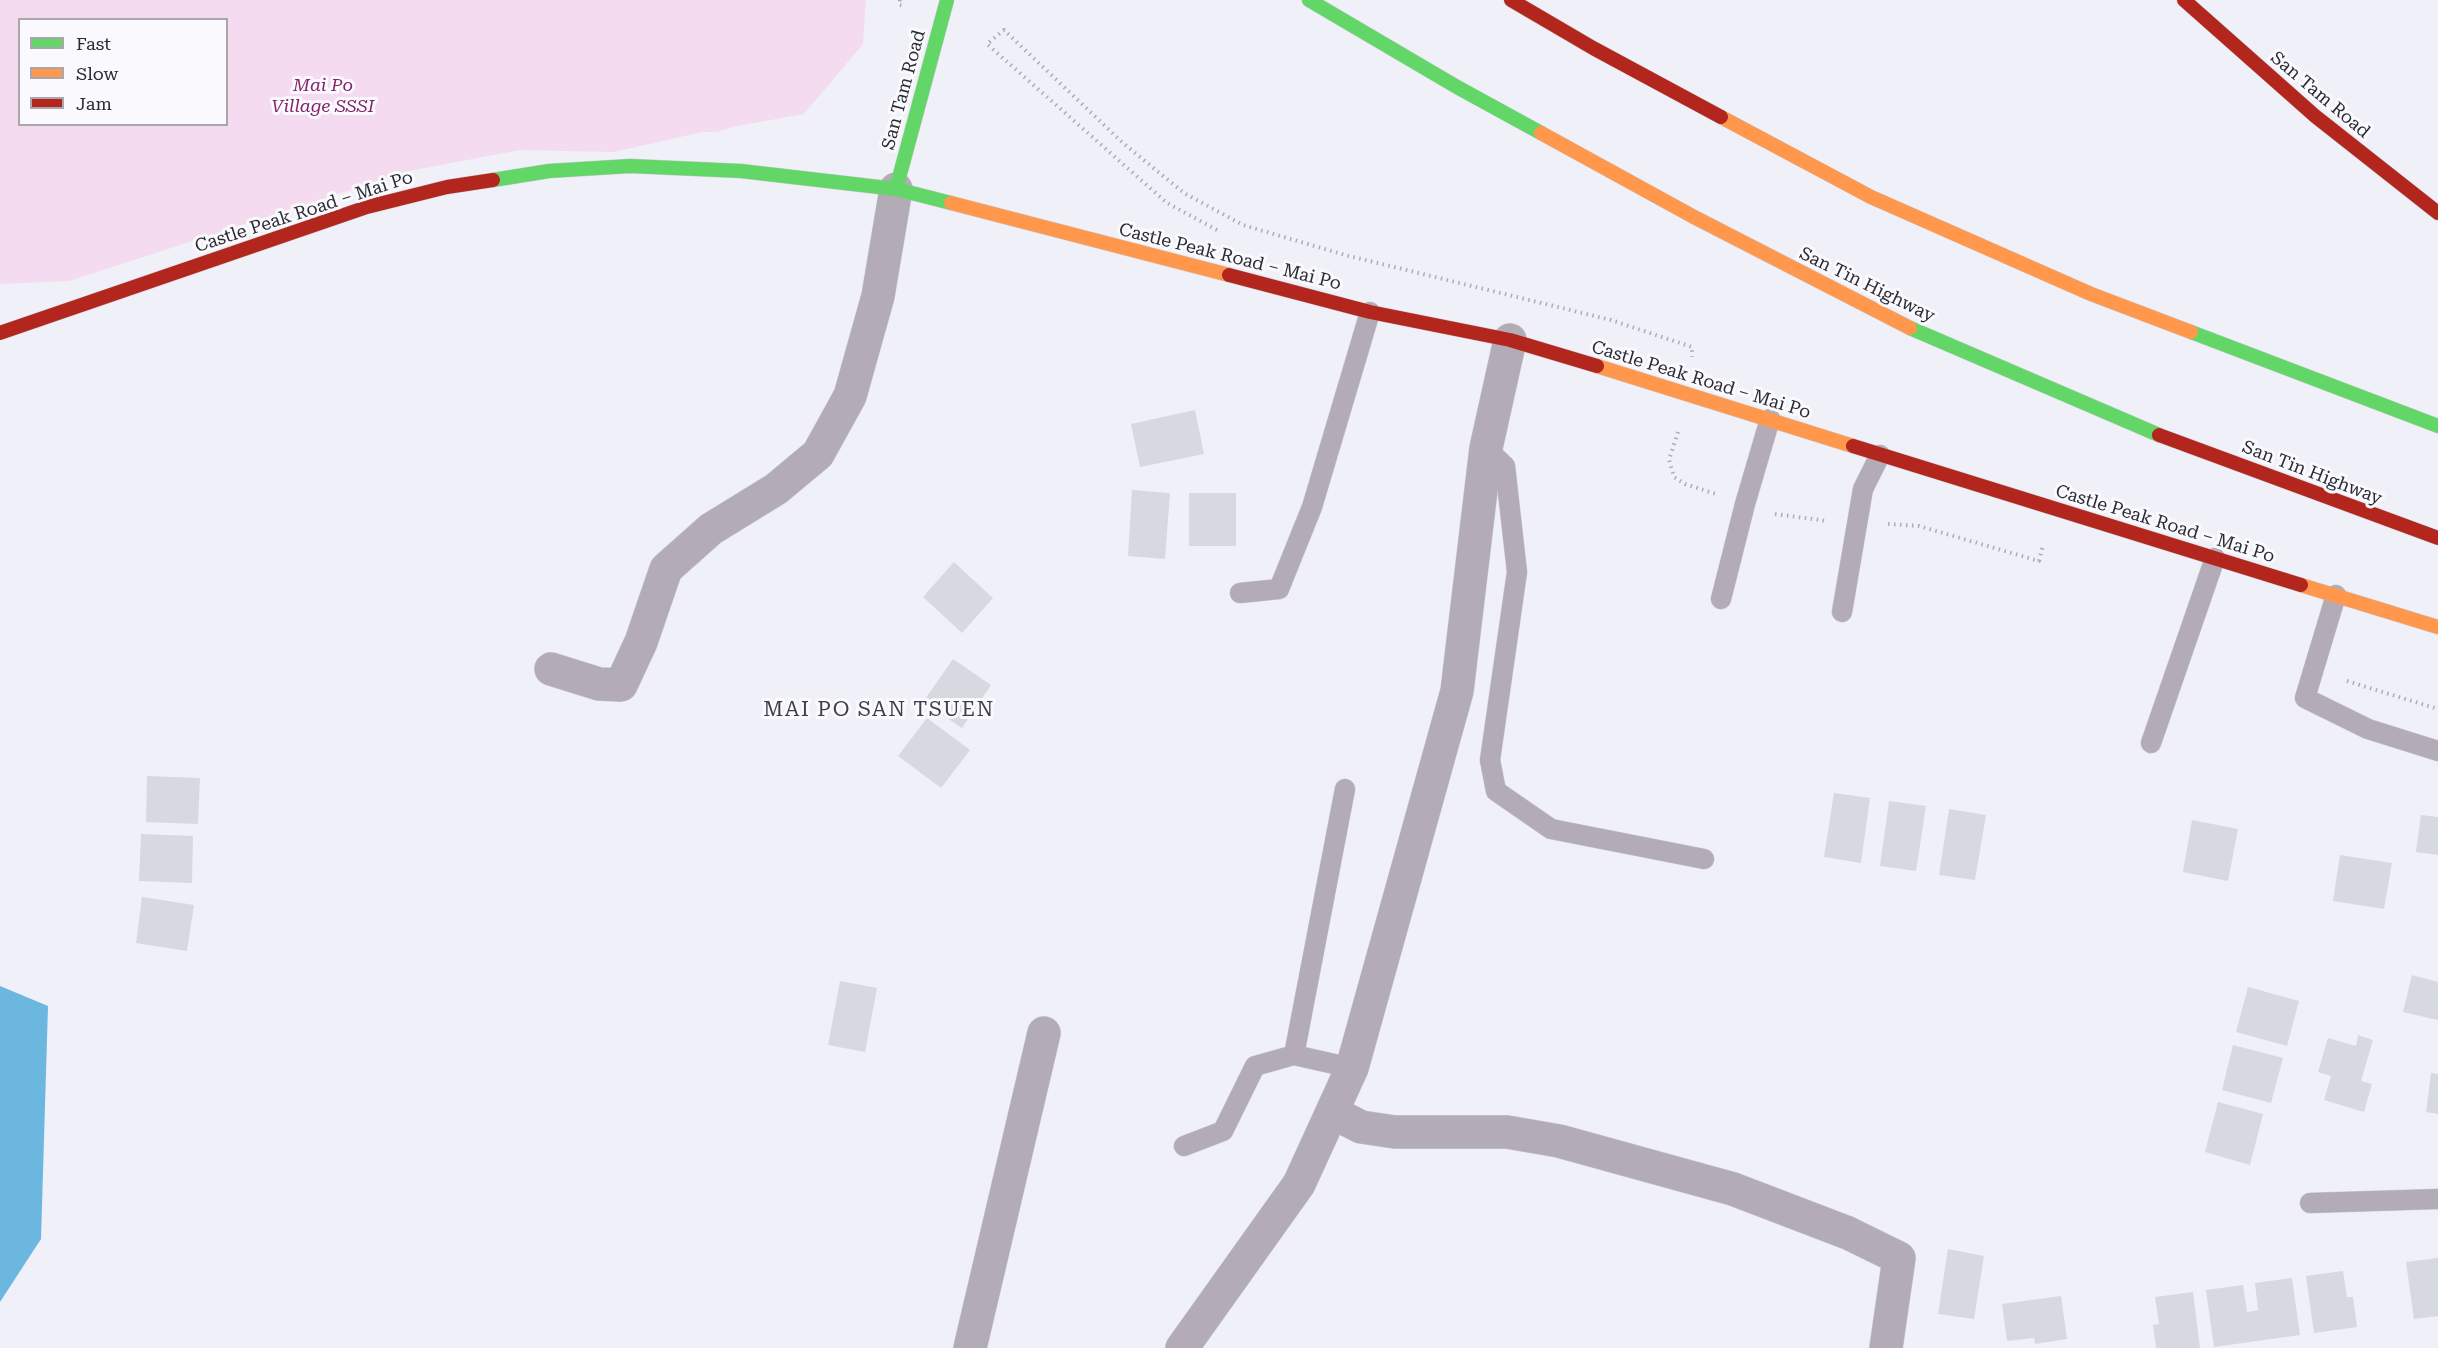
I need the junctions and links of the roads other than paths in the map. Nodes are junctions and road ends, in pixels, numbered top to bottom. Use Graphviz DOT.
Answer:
graph roads {
  1 [pos="947,0"];
  2 [pos="1310,0"];
  3 [pos="1511,0"];
  4 [pos="2184,0"];
  5 [pos="896,189"];
  6 [pos="2438,213"];
  7 [pos="1370,312"];
  8 [pos="0,333"];
  9 [pos="1510,340"];
  10 [pos="1770,419"];
  11 [pos="2438,426"];
  12 [pos="1486,448"];
  13 [pos="1880,455"];
  14 [pos="2438,538"];
  15 [pos="2215,558"];
  16 [pos="1240,593"];
  17 [pos="2336,595"];
  18 [pos="1721,599"];
  19 [pos="1842,612"];
  20 [pos="2438,627"];
  21 [pos="551,669"];
  22 [pos="2151,743"];
  23 [pos="2438,751"];
  24 [pos="1345,789"];
  25 [pos="1704,859"];
  26 [pos="1044,1033"];
  27 [pos="1294,1055"];
  28 [pos="1352,1068"];
  29 [pos="1332,1112"];
  30 [pos="1184,1146"];
  31 [pos="2438,1198"];
  32 [pos="2310,1203"];
  33 [pos="970,1348"];
  34 [pos="1182,1348"];
  35 [pos="1886,1348"];
  1 -- 5 [label="main road, San Tam Road"];
  2 -- 14 [label="main road, San Tin Highway"];
  3 -- 11 [label="main road"];
  4 -- 6 [label="main road, San Tam Road"];
  5 -- 7 [label="main road, Castle Peak Road – Mai Po"];
  5 -- 8 [label="main road, Castle Peak Road – Mai Po"];
  5 -- 21 [label="street"];
  7 -- 9 [label="main road, Castle Peak Road – Mai Po"];
  7 -- 16 [label="lane"];
  9 -- 10 [label="main road, Castle Peak Road – Mai Po"];
  9 -- 12 [label="street"];
  10 -- 13 [label="main road, Castle Peak Road – Mai Po"];
  10 -- 18 [label="lane"];
  12 -- 25 [label="lane"];
  12 -- 28 [label="street"];
  13 -- 15 [label="main road, Castle Peak Road – Mai Po"];
  13 -- 19 [label="lane"];
  15 -- 17 [label="main road, Castle Peak Road – Mai Po"];
  15 -- 22 [label="lane"];
  17 -- 20 [label="main road, Castle Peak Road – Mai Po"];
  17 -- 23 [label="lane"];
  24 -- 27 [label="lane"];
  26 -- 33 [label="street"];
  27 -- 28 [label="lane"];
  27 -- 30 [label="lane"];
  28 -- 29 [label="street"];
  29 -- 34 [label="street"];
  29 -- 35 [label="street"];
  31 -- 32 [label="lane"];
}
